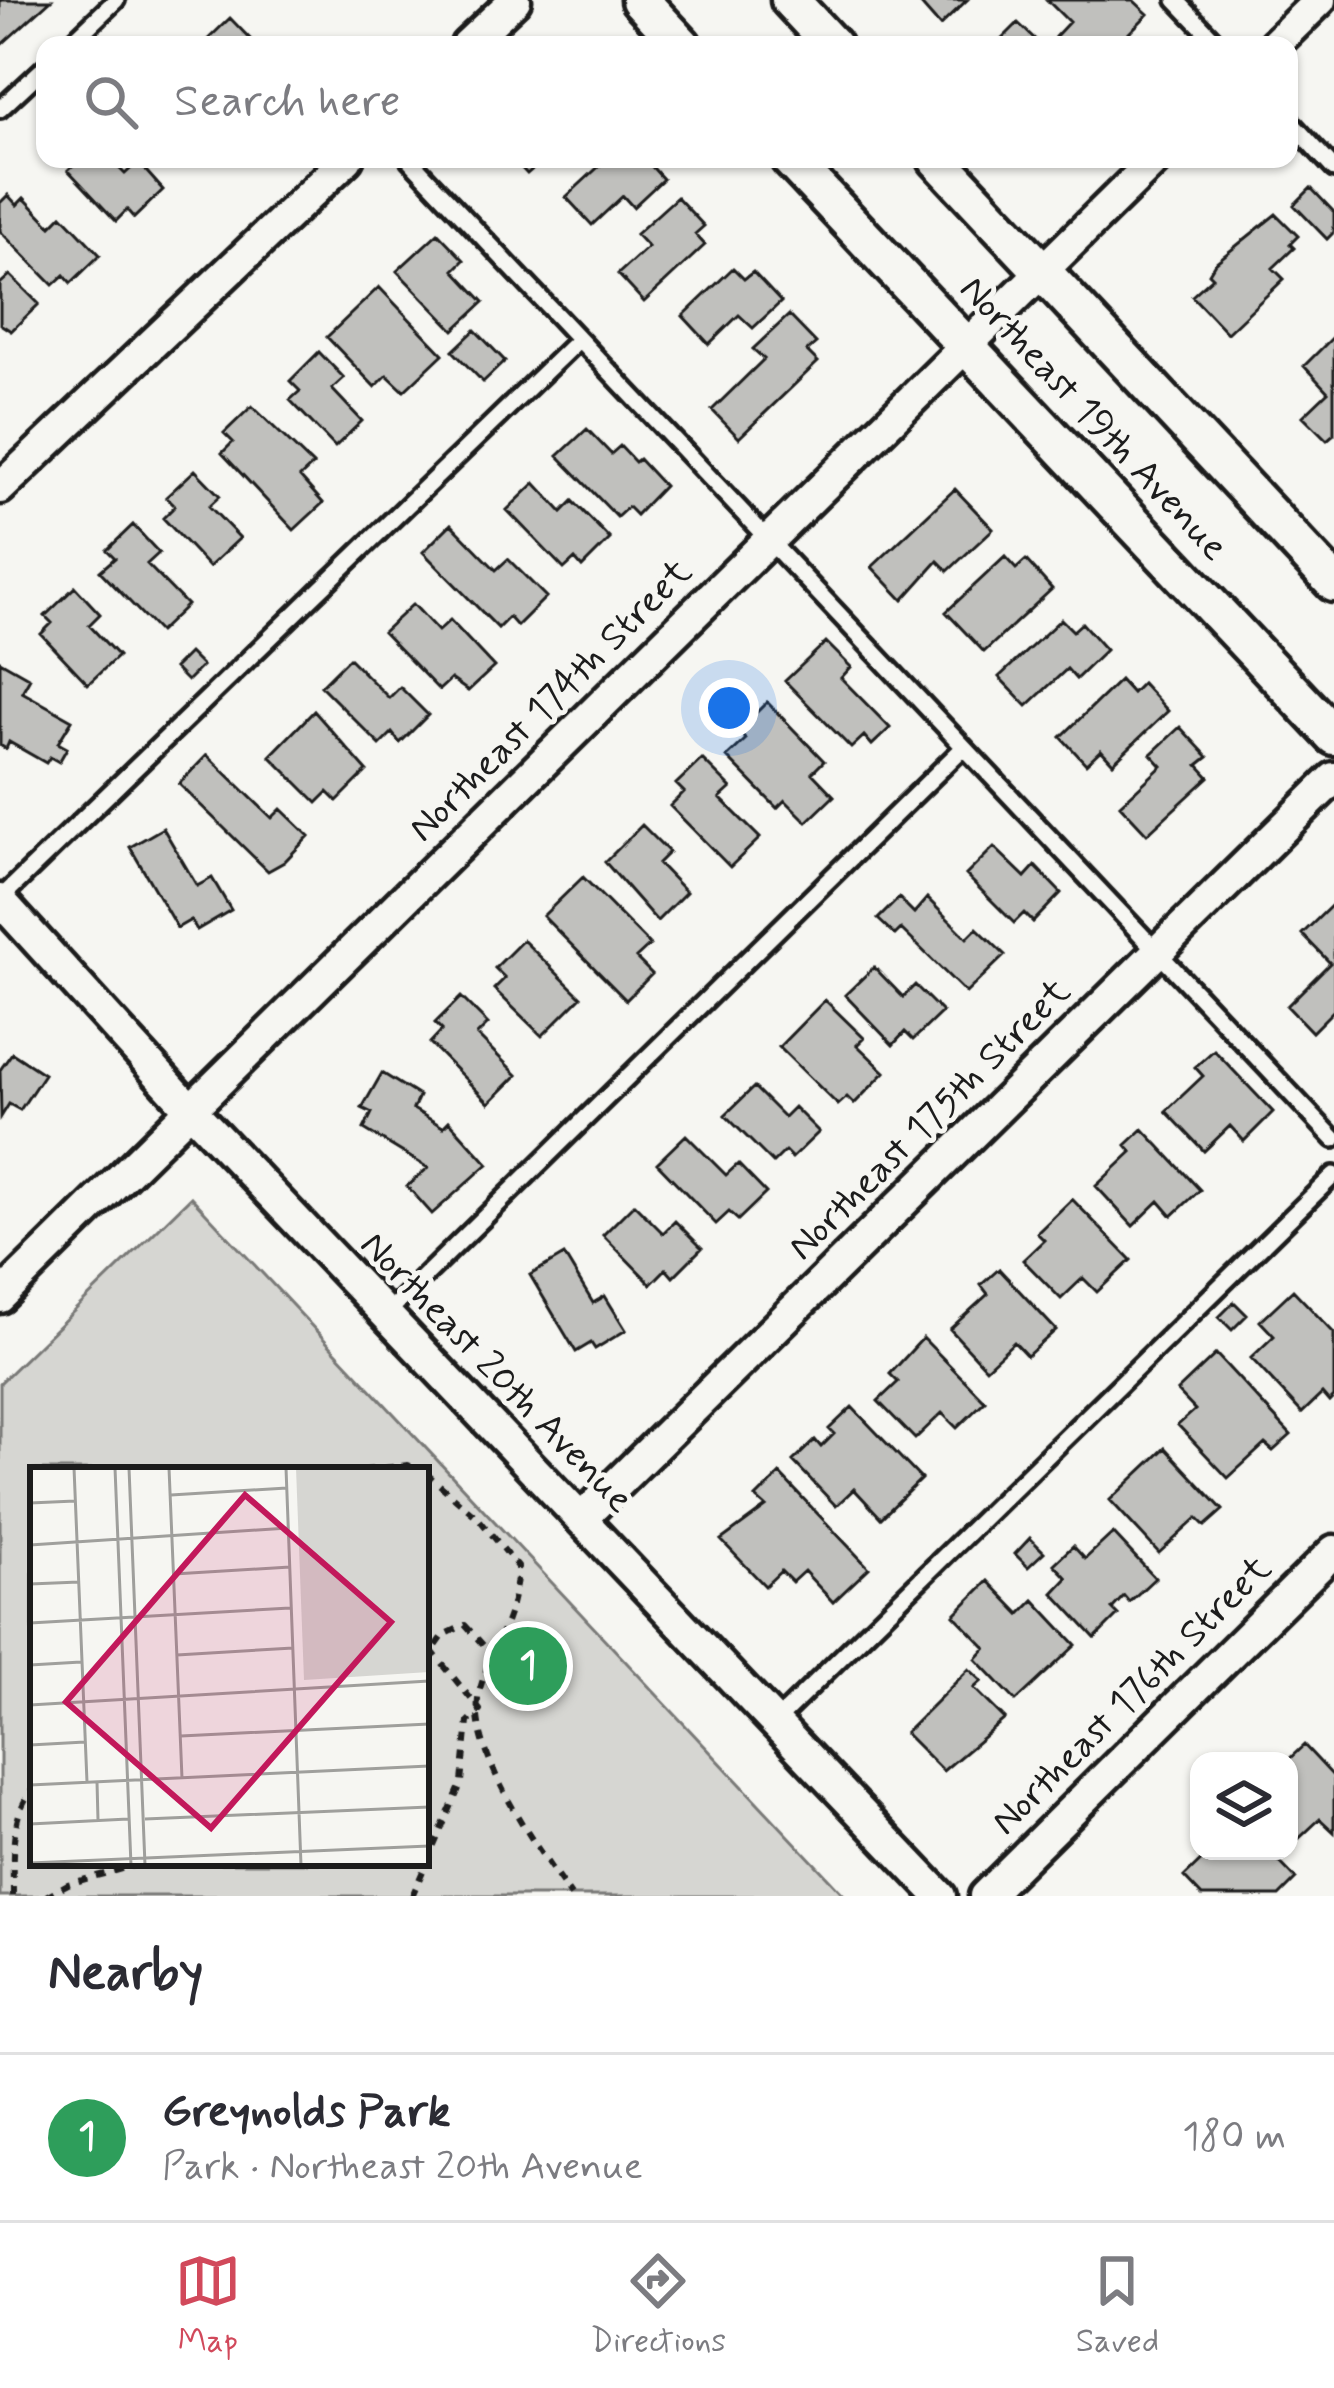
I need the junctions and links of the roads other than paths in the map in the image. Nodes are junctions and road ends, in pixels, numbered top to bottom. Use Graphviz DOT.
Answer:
graph roads {
  1 [pos="116,0"];
  2 [pos="515,0"];
  3 [pos="640,0"];
  4 [pos="790,0"];
  5 [pos="1176,0"];
  6 [pos="1320,0"];
  7 [pos="78,36"];
  8 [pos="477,36"];
  9 [pos="674,36"];
  10 [pos="824,36"];
  11 [pos="1210,36"];
  12 [pos="1283,36"];
  13 [pos="36,76"];
  14 [pos="0,110"];
  15 [pos="1298,130"];
  16 [pos="338,168"];
  17 [pos="417,168"];
  18 [pos="798,168"];
  19 [pos="945,168"];
  20 [pos="1147,168"];
  21 [pos="1334,169"];
  22 [pos="1040,271"];
  23 [pos="578,340"];
  24 [pos="965,345"];
  25 [pos="0,488"];
  26 [pos="766,542"];
  27 [pos="1334,583"];
  28 [pos="1334,736"];
  29 [pos="964,747"];
  30 [pos="1334,778"];
  31 [pos="0,900"];
  32 [pos="1159,950"];
  33 [pos="192,1111"];
  34 [pos="1334,1139"];
  35 [pos="1334,1174"];
  36 [pos="0,1297"];
  37 [pos="386,1314"];
  38 [pos="581,1519"];
  39 [pos="1334,1551"];
  40 [pos="775,1722"];
  41 [pos="940,1896"];
  42 [pos="985,1896"];
  1 -- 7 [label="lane"];
  2 -- 8 [label="street"];
  3 -- 9 [label="street"];
  4 -- 10 [label="street"];
  5 -- 11 [label="lane"];
  6 -- 12 [label="street"];
  13 -- 14 [label="lane"];
  15 -- 21 [label="lane"];
  16 -- 25 [label="street"];
  17 -- 23 [label="lane"];
  18 -- 24 [label="street, Northeast 19th Avenue"];
  19 -- 22 [label="street, Northeast 19th Avenue"];
  20 -- 22 [label="street, Northeast 174th Street"];
  22 -- 24 [label="street, Northeast 174th Street"];
  22 -- 27 [label="street, Northeast 19th Avenue"];
  23 -- 26 [label="lane"];
  23 -- 31 [label="lane"];
  24 -- 26 [label="street, Northeast 174th Street"];
  24 -- 28 [label="street, Northeast 19th Avenue"];
  26 -- 29 [label="lane"];
  26 -- 33 [label="street, Northeast 174th Street"];
  29 -- 32 [label="lane"];
  29 -- 37 [label="lane"];
  30 -- 32 [label="street, Northeast 175th Street"];
  31 -- 33 [label="street, Northeast 20th Avenue"];
  32 -- 34 [label="lane"];
  32 -- 38 [label="street, Northeast 175th Street"];
  33 -- 36 [label="street, Northeast 174th Street"];
  33 -- 37 [label="street, Northeast 20th Avenue"];
  35 -- 40 [label="lane"];
  37 -- 38 [label="street, Northeast 20th Avenue"];
  38 -- 40 [label="street, Northeast 20th Avenue"];
  39 -- 42 [label="street, Northeast 176th Street"];
  40 -- 41 [label="street, Northeast 20th Avenue"];
}
